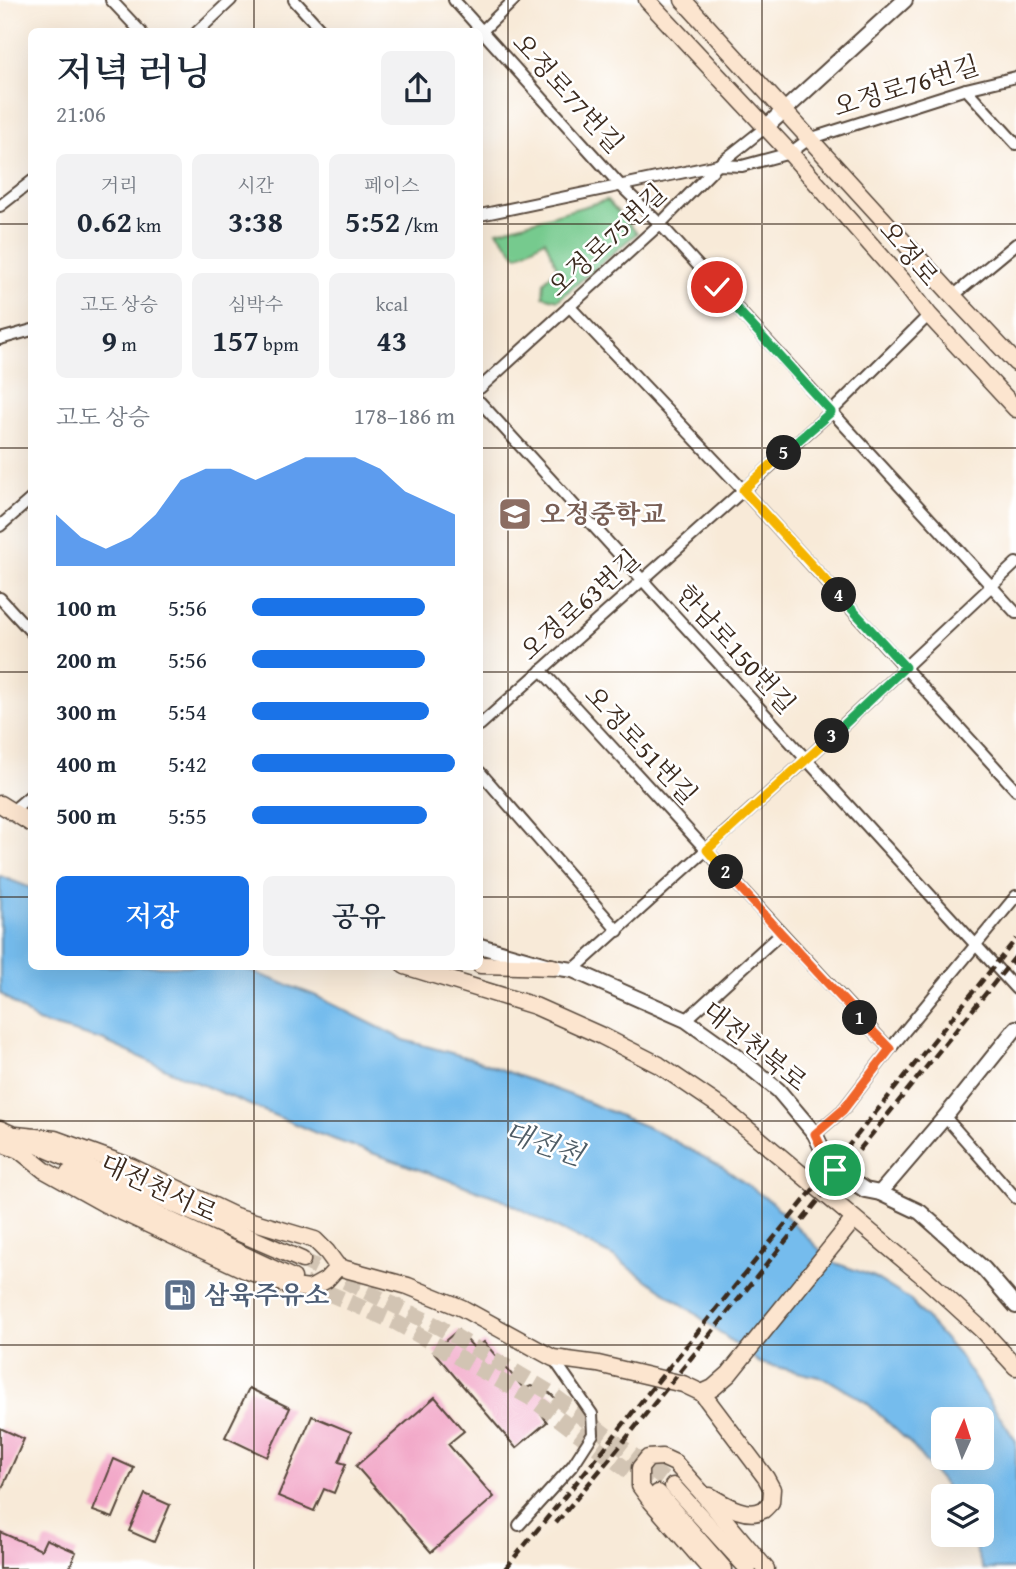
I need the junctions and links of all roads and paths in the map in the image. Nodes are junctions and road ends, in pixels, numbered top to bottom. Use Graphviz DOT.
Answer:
graph roads {
  1 [pos="111,0"];
  2 [pos="231,0"];
  3 [pos="294,0"];
  4 [pos="454,0"];
  5 [pos="514,0"];
  6 [pos="647,0"];
  7 [pos="683,0"];
  8 [pos="901,1"];
  9 [pos="137,28"];
  10 [pos="201,28"];
  11 [pos="319,28"];
  12 [pos="478,28"];
  13 [pos="483,30"];
  14 [pos="483,34"];
  15 [pos="1016,77"];
  16 [pos="966,89"];
  17 [pos="784,111"];
  18 [pos="766,127"];
  19 [pos="809,139"];
  20 [pos="1016,144"];
  21 [pos="790,153"];
  22 [pos="718,165"];
  23 [pos="28,184"];
  24 [pos="621,186"];
  25 [pos="0,206"];
  26 [pos="483,214"];
  27 [pos="660,224"];
  28 [pos="1016,244"];
  29 [pos="953,296"];
  30 [pos="569,306"];
  31 [pos="929,315"];
  32 [pos="28,331"];
  33 [pos="0,339"];
  34 [pos="1016,363"];
  35 [pos="483,385"];
  36 [pos="483,404"];
  37 [pos="1016,409"];
  38 [pos="831,412"];
  39 [pos="743,490"];
  40 [pos="28,502"];
  41 [pos="0,526"];
  42 [pos="1016,563"];
  43 [pos="642,580"];
  44 [pos="993,586"];
  45 [pos="0,598"];
  46 [pos="1016,613"];
  47 [pos="28,629"];
  48 [pos="905,667"];
  49 [pos="541,670"];
  50 [pos="483,722"];
  51 [pos="806,760"];
  52 [pos="483,775"];
  53 [pos="1016,790"];
  54 [pos="28,796"];
  55 [pos="6,808"];
  56 [pos="28,822"];
  57 [pos="707,850"];
  58 [pos="1016,896"];
  59 [pos="618,931"];
  60 [pos="781,933"];
  61 [pos="976,946"];
  62 [pos="483,947"];
  63 [pos="483,965"];
  64 [pos="553,967"];
  65 [pos="417,970"];
  66 [pos="573,970"];
  67 [pos="1016,989"];
  68 [pos="686,1020"];
  69 [pos="1016,1028"];
  70 [pos="890,1049"];
  71 [pos="945,1117"];
  72 [pos="0,1129"];
  73 [pos="815,1134"];
  74 [pos="17,1142"];
  75 [pos="0,1143"];
  76 [pos="880,1193"];
  77 [pos="1016,1198"];
  78 [pos="854,1219"];
  79 [pos="302,1260"];
  80 [pos="338,1267"];
  81 [pos="923,1276"];
  82 [pos="296,1279"];
  83 [pos="1016,1306"];
  84 [pos="1016,1355"];
  85 [pos="553,1358"];
  86 [pos="1016,1367"];
  87 [pos="702,1393"];
  88 [pos="702,1493"];
  89 [pos="519,1525"];
  90 [pos="710,1569"];
  91 [pos="724,1569"];
  92 [pos="748,1569"];
  93 [pos="766,1569"];
  1 -- 9 [label="street"];
  2 -- 10 [label="street"];
  3 -- 11 [label="street"];
  4 -- 12 [label="street, 오정로77번길"];
  5 -- 13 [label="street"];
  6 -- 18 [label="main road, 오정로"];
  7 -- 17 [label="main road, 오정로"];
  8 -- 17 [label="street"];
  14 -- 24 [label="street, 오정로77번길"];
  15 -- 16 [label="street, 오정로76번길"];
  16 -- 19 [label="street, 오정로76번길"];
  16 -- 20 [label="street"];
  17 -- 18 [label="street"];
  17 -- 19 [label="main road, 오정로"];
  18 -- 21 [label="main road, 오정로"];
  18 -- 22 [label="street, 오정로75번길"];
  19 -- 21 [label="street, 오정로76번길"];
  19 -- 29 [label="main road, 오정로"];
  21 -- 22 [label="street, 오정로77번길"];
  21 -- 31 [label="main road, 오정로"];
  22 -- 24 [label="street, 오정로77번길"];
  22 -- 27 [label="street, 오정로75번길"];
  23 -- 25 [label="street"];
  24 -- 26 [label="street, 오정로77번길"];
  24 -- 27 [label="street"];
  27 -- 30 [label="street, 오정로75번길"];
  27 -- 38 [label="street"];
  28 -- 29 [label="street"];
  29 -- 34 [label="main road, 오정로"];
  30 -- 35 [label="street, 오정로75번길"];
  30 -- 39 [label="street"];
  31 -- 37 [label="main road, 오정로"];
  31 -- 38 [label="street, 오정로63번길"];
  32 -- 33 [label="street"];
  36 -- 43 [label="street, 한남로150번길"];
  38 -- 39 [label="street, 오정로63번길"];
  38 -- 44 [label="street"];
  39 -- 43 [label="street, 오정로63번길"];
  39 -- 48 [label="street"];
  40 -- 41 [label="street"];
  42 -- 44 [label="street"];
  43 -- 49 [label="street, 오정로63번길"];
  43 -- 51 [label="street, 한남로150번길"];
  44 -- 46 [label="street"];
  44 -- 48 [label="street"];
  45 -- 47 [label="street"];
  48 -- 51 [label="street"];
  48 -- 53 [label="street"];
  49 -- 50 [label="street, 오정로63번길"];
  49 -- 57 [label="street, 오정로51번길"];
  51 -- 57 [label="street"];
  51 -- 61 [label="street, 한남로150번길"];
  52 -- 59 [label="street"];
  54 -- 55 [label="street"];
  55 -- 56 [label="main road"];
  57 -- 59 [label="street"];
  57 -- 60 [label="street, 오정로51번길"];
  58 -- 61 [label="street"];
  59 -- 66 [label="street"];
  60 -- 68 [label="street"];
  60 -- 70 [label="street, 오정로51번길"];
  61 -- 67 [label="street, 한남로150번길"];
  61 -- 70 [label="street"];
  62 -- 64 [label="street, 대전천북로"];
  63 -- 64 [label="main road"];
  64 -- 66 [label="street, 대전천북로"];
  65 -- 78 [label="main road"];
  66 -- 68 [label="street, 대전천북로"];
  68 -- 73 [label="street, 대전천북로"];
  69 -- 71 [label="street"];
  70 -- 73 [label="street"];
  71 -- 76 [label="street"];
  71 -- 77 [label="street"];
  72 -- 74 [label="main road"];
  73 -- 76 [label="street, 대전천북로"];
  74 -- 75 [label="main road, 대전천서로"];
  74 -- 79 [label="main road"];
  74 -- 80 [label="main road"];
  74 -- 80 [label="main road"];
  74 -- 82 [label="main road, 대전천서로"];
  76 -- 83 [label="street, 대전천북로"];
  78 -- 81 [label="main road"];
  78 -- 87 [label="main road"];
  80 -- 85 [label="main road"];
  81 -- 84 [label="main road"];
  81 -- 86 [label="main road"];
  85 -- 87 [label="main road"];
  85 -- 89 [label="street"];
  87 -- 88 [label="main road"];
  88 -- 90 [label="main road"];
  88 -- 93 [label="main road"];
  91 -- 92 [label="main road"];
}
